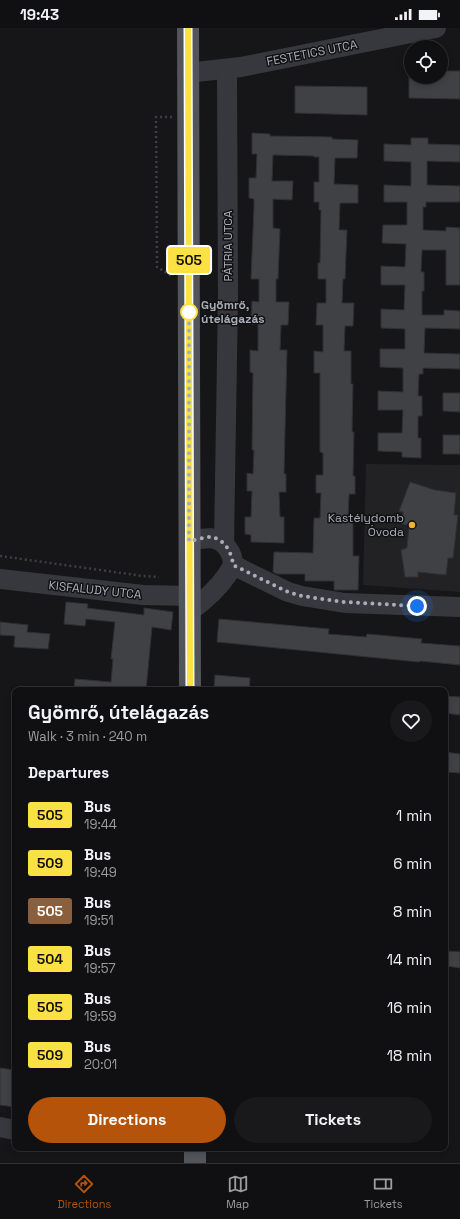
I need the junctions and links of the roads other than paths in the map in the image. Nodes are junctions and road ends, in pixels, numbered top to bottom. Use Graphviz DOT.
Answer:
graph roads {
  1 [pos="188,28"];
  2 [pos="436,28"];
  3 [pos="227,70"];
  4 [pos="187,73"];
  5 [pos="189,535"];
  6 [pos="224,543"];
  7 [pos="233,565"];
  8 [pos="0,580"];
  9 [pos="189,595"];
  10 [pos="460,607"];
  11 [pos="190,687"];
  12 [pos="0,1127"];
  13 [pos="12,1129"];
  14 [pos="195,1151"];
  15 [pos="195,1163"];
  1 -- 4 [label="main road"];
  2 -- 3 [label="street, FESTETICS UTCA"];
  3 -- 4 [label="street, FESTETICS UTCA"];
  3 -- 6 [label="street, PÁTRIA UTCA"];
  4 -- 5 [label="main road"];
  5 -- 6 [label="street"];
  5 -- 9 [label="main road"];
  6 -- 7 [label="street"];
  7 -- 9 [label="street"];
  7 -- 10 [label="street"];
  8 -- 9 [label="street, KISFALUDY UTCA"];
  9 -- 11 [label="main road"];
  12 -- 13 [label="street"];
  14 -- 15 [label="main road"];
}
